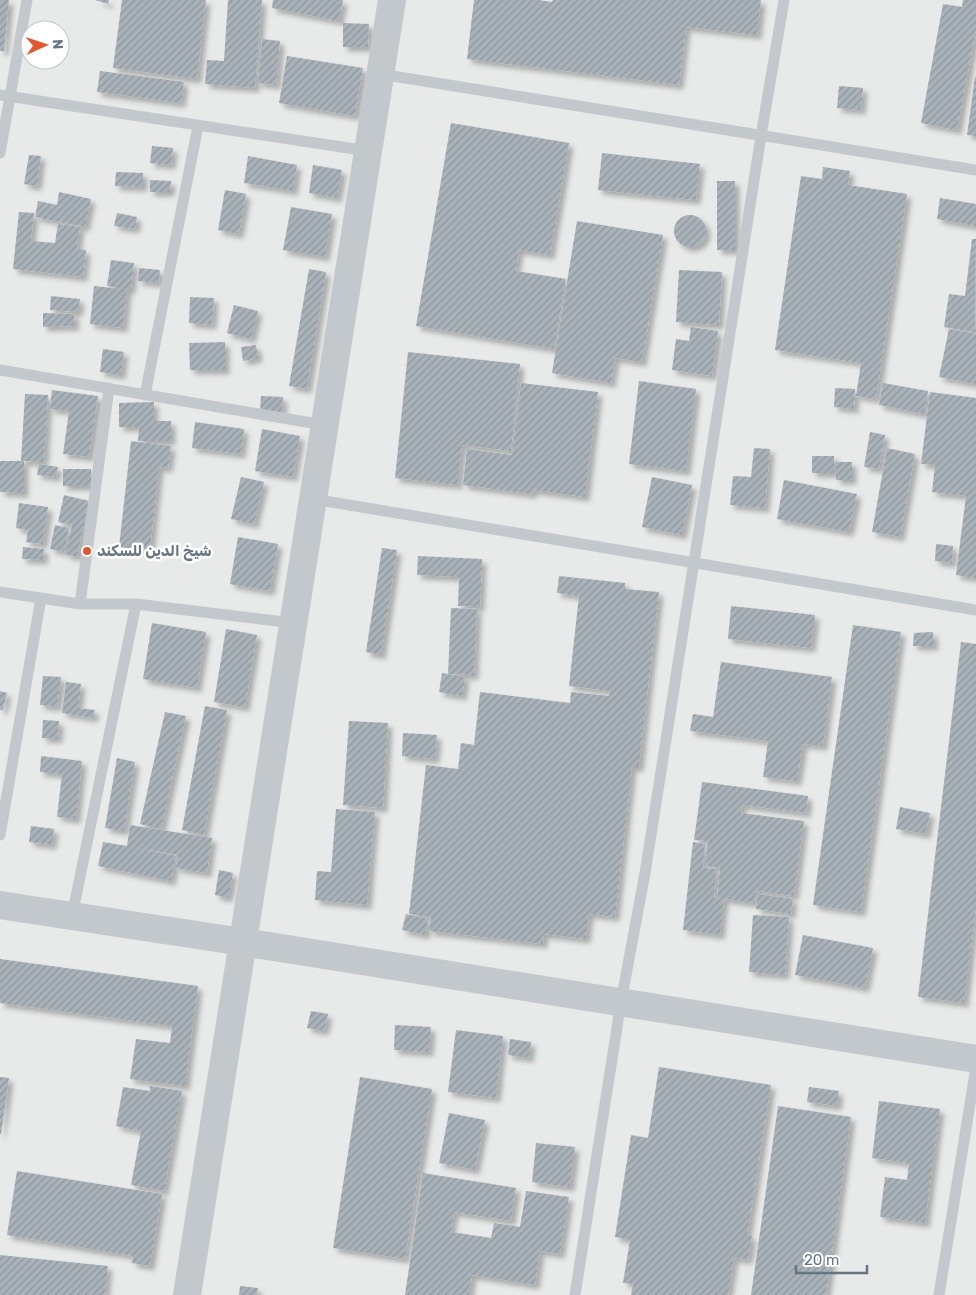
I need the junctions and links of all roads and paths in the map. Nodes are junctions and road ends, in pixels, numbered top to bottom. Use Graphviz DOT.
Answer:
graph roads {
  1 [pos="27,0"];
  2 [pos="392,0"];
  3 [pos="784,0"];
  4 [pos="380,74"];
  5 [pos="5,96"];
  6 [pos="198,126"];
  7 [pos="761,136"];
  8 [pos="368,151"];
  9 [pos="0,153"];
  10 [pos="976,170"];
  11 [pos="0,370"];
  12 [pos="109,388"];
  13 [pos="145,395"];
  14 [pos="324,425"];
  15 [pos="313,499"];
  16 [pos="693,563"];
  17 [pos="0,592"];
  18 [pos="41,598"];
  19 [pos="80,604"];
  20 [pos="136,604"];
  21 [pos="976,610"];
  22 [pos="293,623"];
  23 [pos="0,835"];
  24 [pos="0,906"];
  25 [pos="72,916"];
  26 [pos="243,942"];
  27 [pos="621,1002"];
  28 [pos="976,1059"];
  29 [pos="976,1067"];
  30 [pos="187,1295"];
  31 [pos="575,1295"];
  32 [pos="939,1295"];
  1 -- 5 [label="lane"];
  2 -- 4 [label="street"];
  3 -- 7 [label="lane"];
  4 -- 7 [label="lane"];
  4 -- 8 [label="street"];
  5 -- 6 [label="lane"];
  5 -- 9 [label="lane"];
  6 -- 8 [label="lane"];
  6 -- 13 [label="lane"];
  7 -- 10 [label="lane"];
  7 -- 16 [label="lane"];
  8 -- 14 [label="street"];
  11 -- 12 [label="lane"];
  12 -- 13 [label="lane"];
  12 -- 19 [label="lane"];
  13 -- 14 [label="lane"];
  14 -- 15 [label="street"];
  15 -- 16 [label="lane"];
  15 -- 22 [label="street"];
  16 -- 21 [label="lane"];
  16 -- 27 [label="lane"];
  17 -- 18 [label="lane"];
  18 -- 19 [label="lane"];
  18 -- 23 [label="lane"];
  19 -- 20 [label="lane"];
  20 -- 22 [label="lane"];
  20 -- 25 [label="lane"];
  22 -- 26 [label="street"];
  24 -- 25 [label="street"];
  25 -- 26 [label="street"];
  26 -- 27 [label="street"];
  26 -- 30 [label="street"];
  27 -- 28 [label="street"];
  27 -- 31 [label="lane"];
  29 -- 32 [label="lane"];
}
